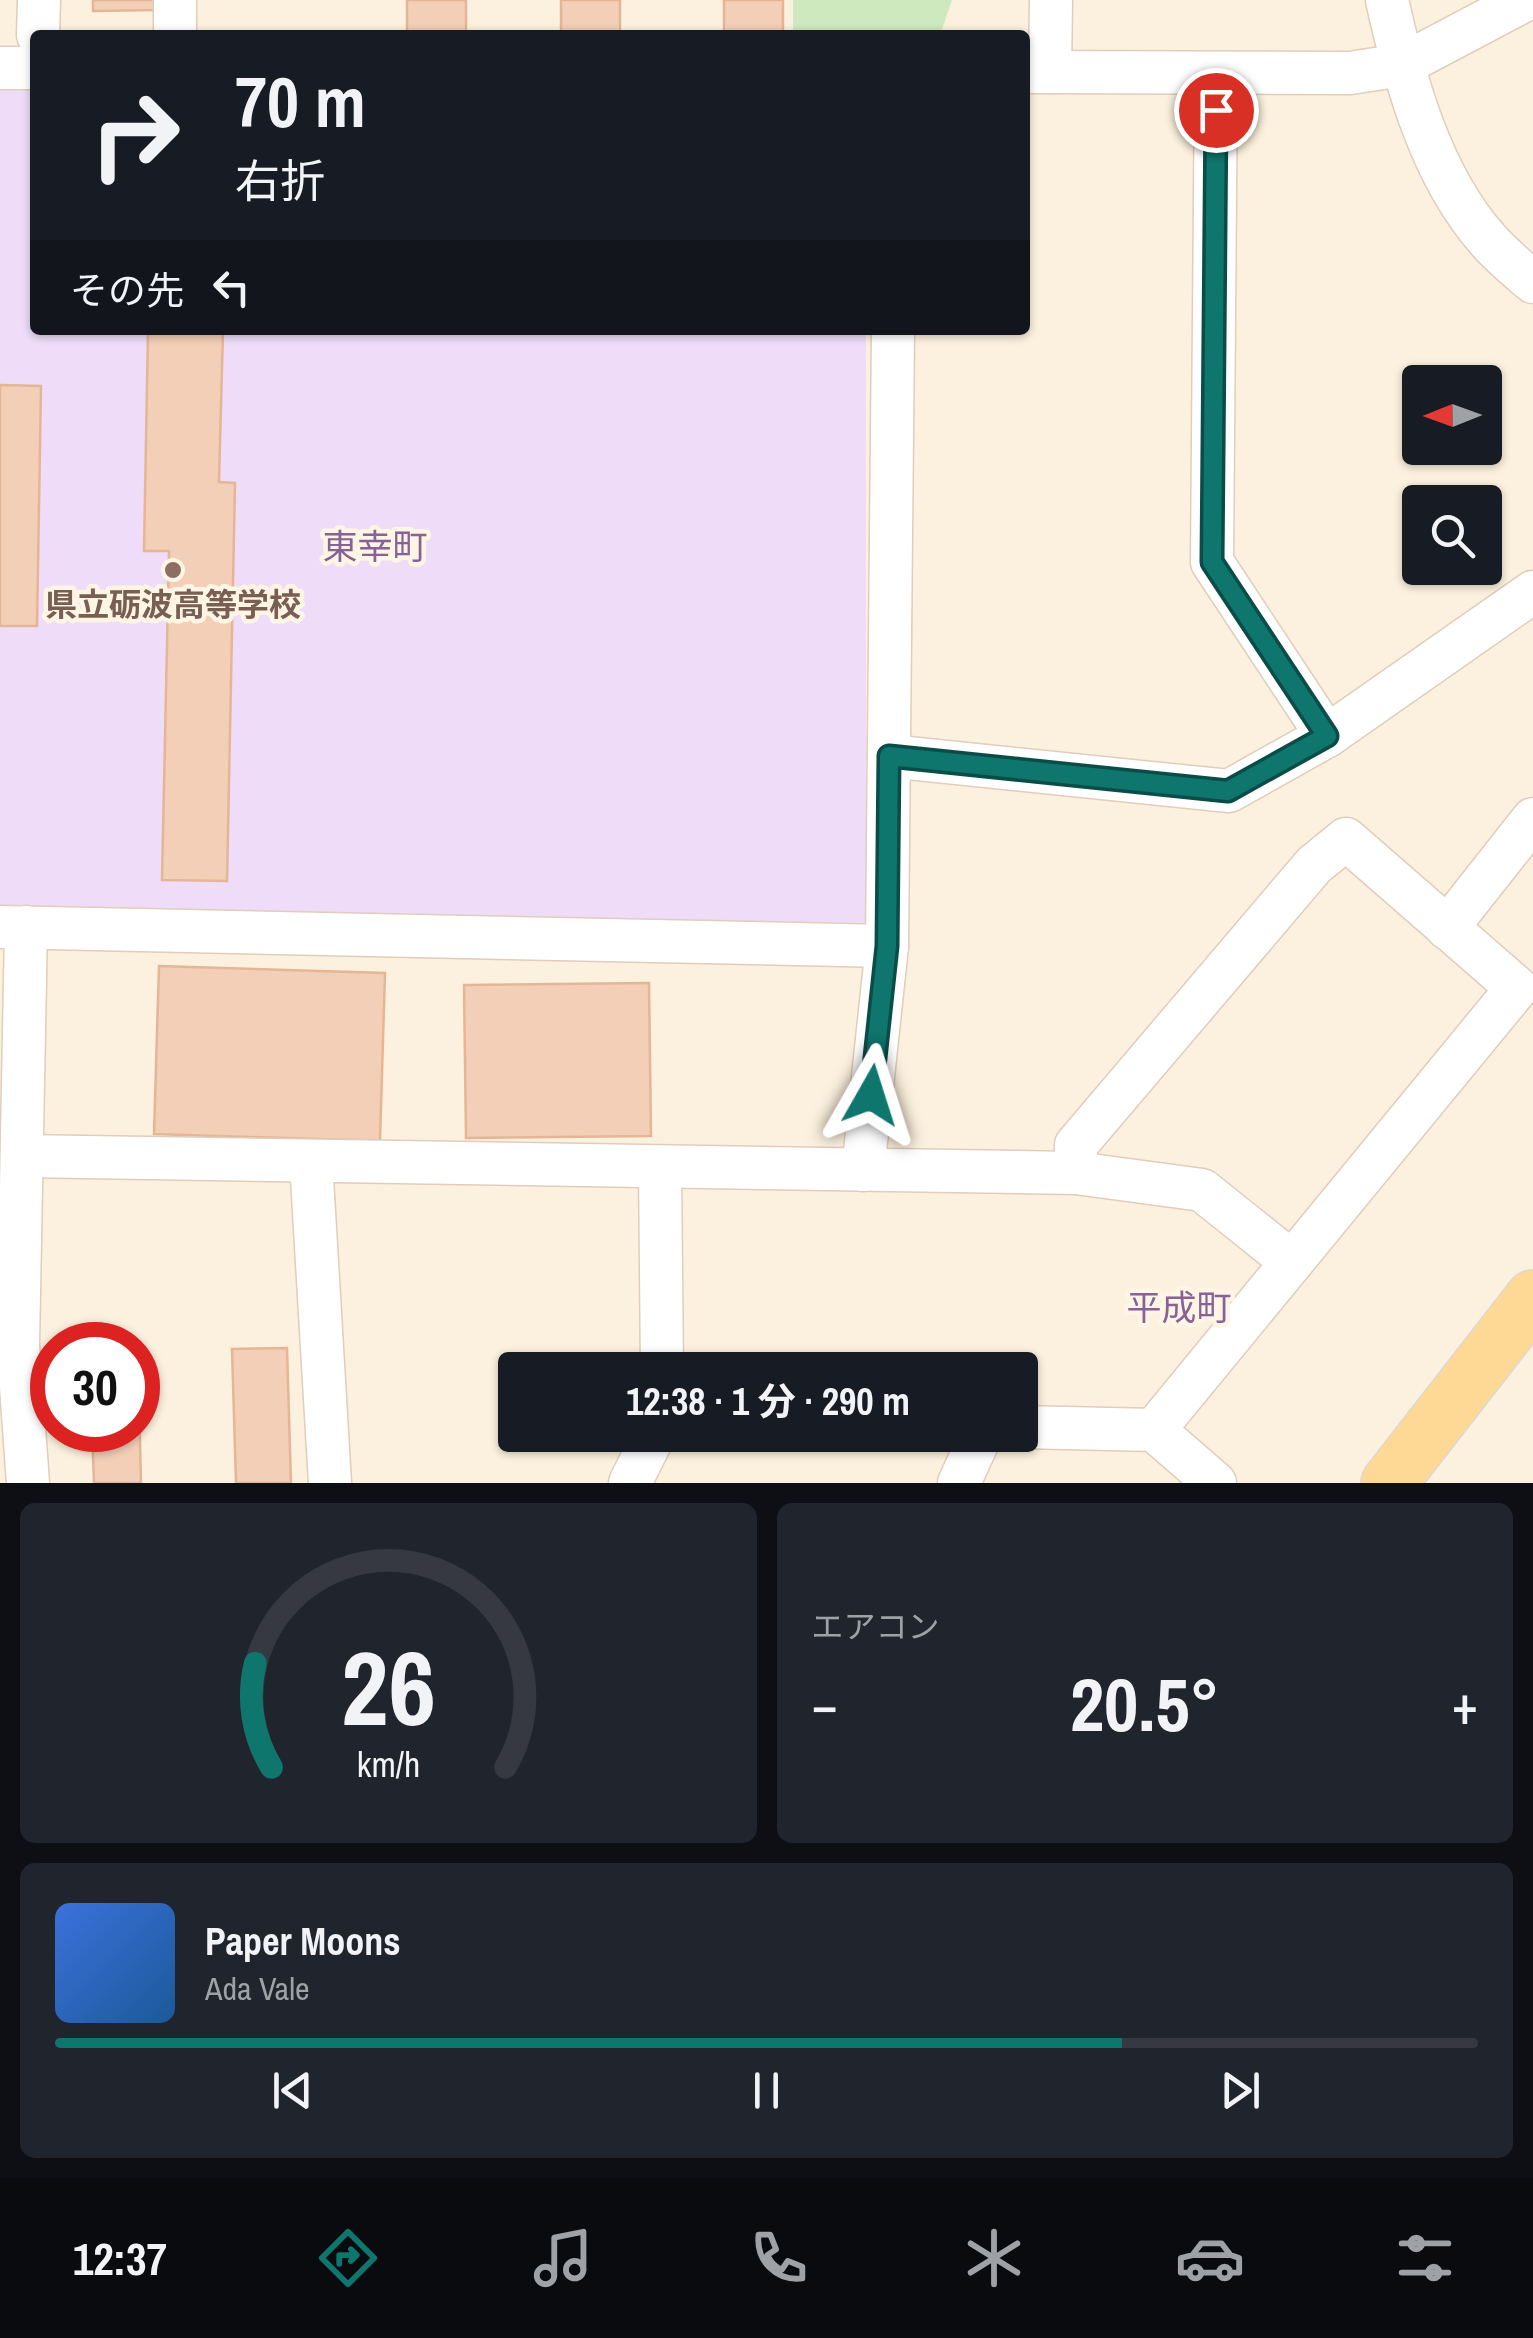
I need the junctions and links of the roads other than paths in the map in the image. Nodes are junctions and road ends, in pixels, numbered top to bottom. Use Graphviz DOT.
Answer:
graph roads {
  1 [pos="39,0"];
  2 [pos="175,0"];
  3 [pos="1051,0"];
  4 [pos="1387,0"];
  5 [pos="1525,0"];
  6 [pos="38,30"];
  7 [pos="175,30"];
  8 [pos="1402,65"];
  9 [pos="0,68"];
  10 [pos="30,68"];
  11 [pos="1038,72"];
  12 [pos="1216,72"];
  13 [pos="1533,282"];
  14 [pos="893,335"];
  15 [pos="1533,592"];
  16 [pos="1327,736"];
  17 [pos="889,756"];
  18 [pos="1533,819"];
  19 [pos="13,927"];
  20 [pos="1447,928"];
  21 [pos="887,946"];
  22 [pos="22,1156"];
  23 [pos="311,1161"];
  24 [pos="660,1167"];
  25 [pos="863,1170"];
  26 [pos="1076,1173"];
  27 [pos="1292,1262"];
  28 [pos="1533,1298"];
  29 [pos="662,1352"];
  30 [pos="1038,1427"];
  31 [pos="1154,1430"];
  32 [pos="646,1452"];
  33 [pos="973,1452"];
  34 [pos="28,1483"];
  35 [pos="330,1483"];
  36 [pos="630,1483"];
  37 [pos="959,1483"];
  38 [pos="1215,1483"];
  39 [pos="1389,1483"];
  1 -- 6 [label="street"];
  2 -- 7 [label="street"];
  3 -- 11 [label="street"];
  4 -- 8 [label="street"];
  5 -- 8 [label="street"];
  8 -- 12 [label="street"];
  8 -- 13 [label="street"];
  9 -- 10 [label="street"];
  11 -- 12 [label="street"];
  12 -- 16 [label="street"];
  14 -- 17 [label="street"];
  15 -- 16 [label="street"];
  16 -- 17 [label="street"];
  17 -- 21 [label="street"];
  18 -- 20 [label="street"];
  19 -- 21 [label="street"];
  19 -- 22 [label="street"];
  20 -- 26 [label="street"];
  20 -- 27 [label="street"];
  21 -- 25 [label="street"];
  22 -- 23 [label="street"];
  22 -- 34 [label="street"];
  23 -- 24 [label="street"];
  23 -- 35 [label="street"];
  24 -- 25 [label="street"];
  24 -- 29 [label="street"];
  25 -- 26 [label="street"];
  26 -- 27 [label="street"];
  27 -- 31 [label="street"];
  28 -- 39 [label="main road"];
  30 -- 31 [label="street"];
  31 -- 38 [label="street"];
  32 -- 36 [label="street"];
  33 -- 37 [label="street"];
}
